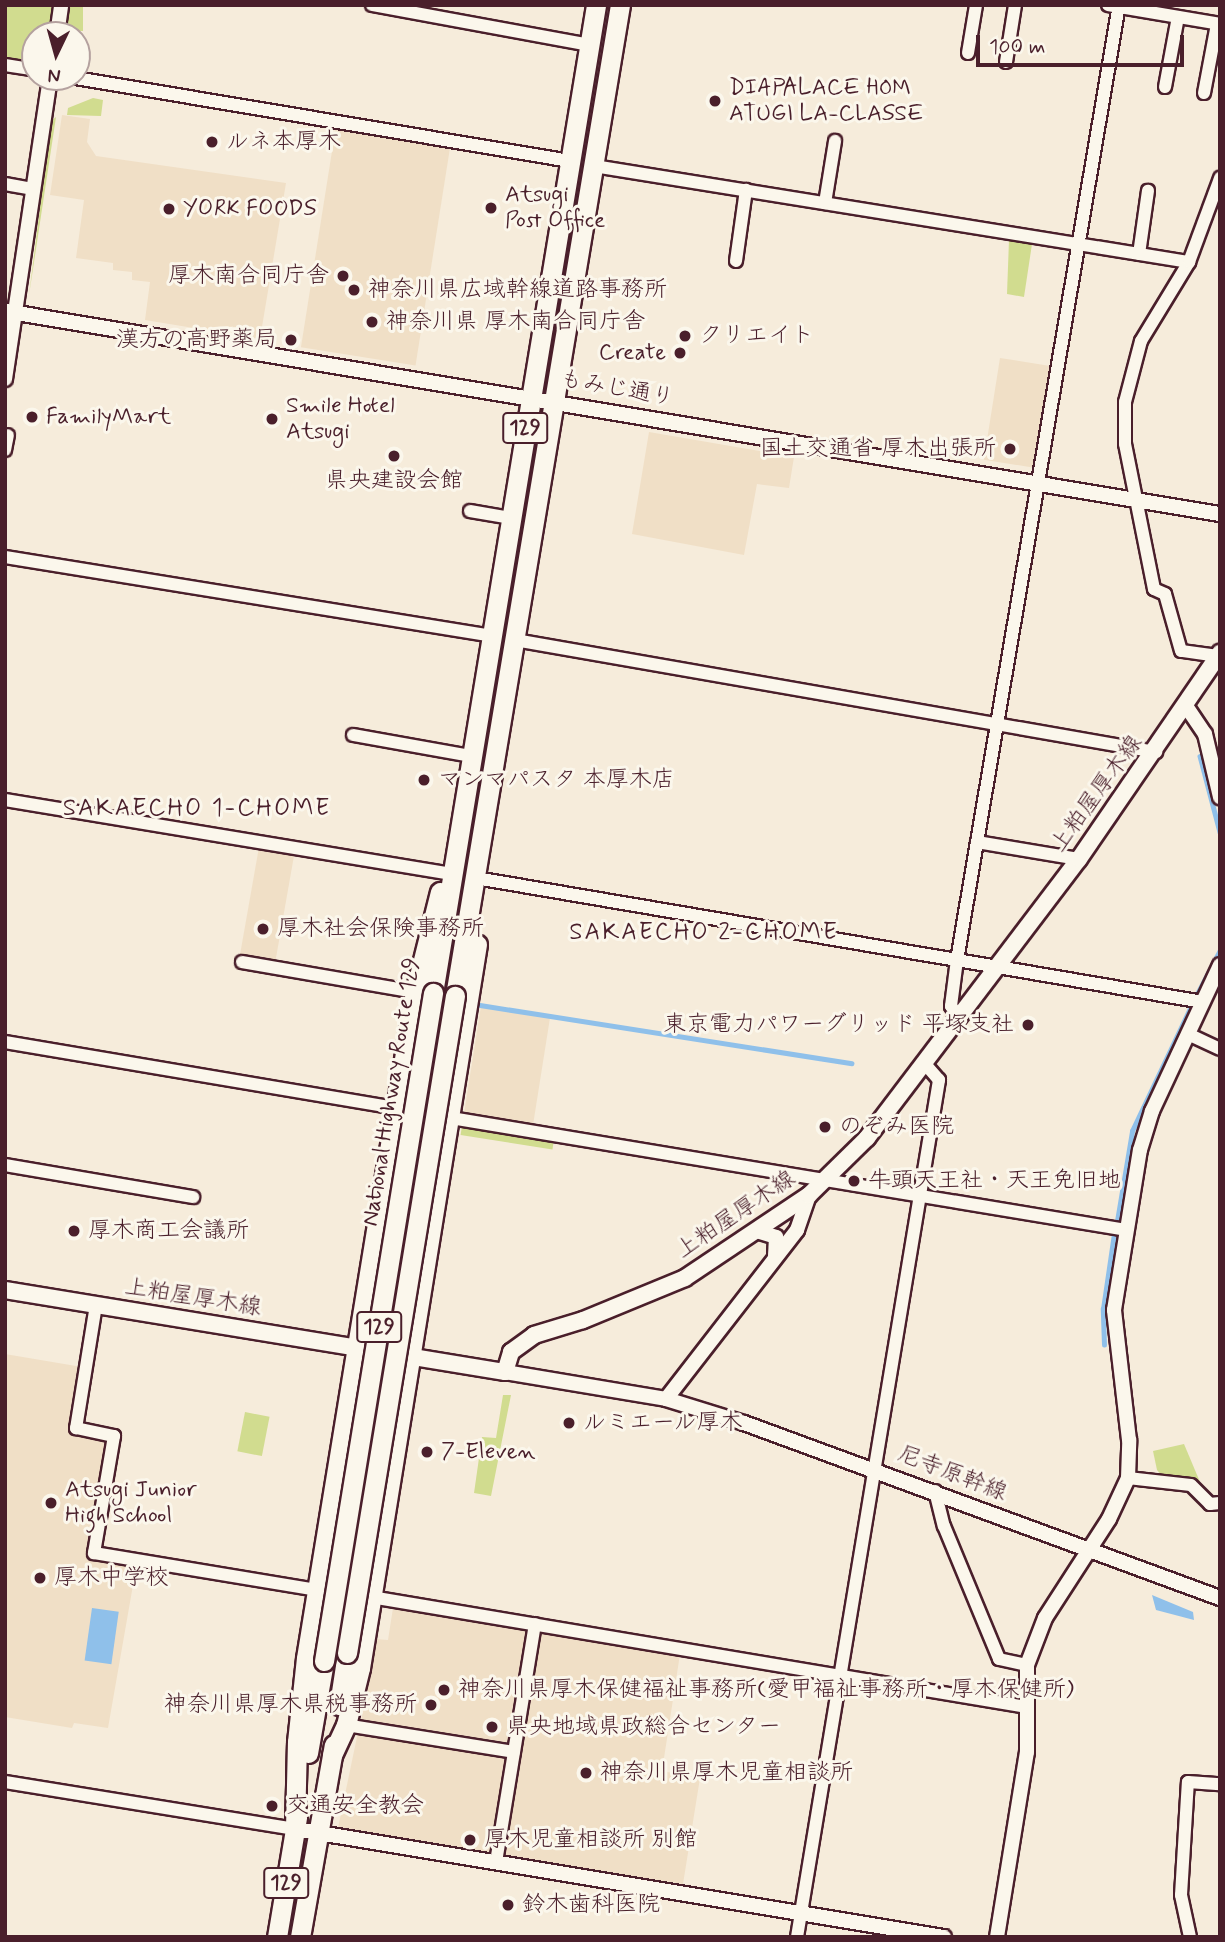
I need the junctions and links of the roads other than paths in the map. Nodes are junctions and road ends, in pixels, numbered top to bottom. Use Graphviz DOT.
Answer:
graph roads {
  1 [pos="372,5"];
  2 [pos="596,5"];
  3 [pos="620,5"];
  4 [pos="976,5"];
  5 [pos="1015,5"];
  6 [pos="1115,6"];
  7 [pos="1178,17"];
  8 [pos="1218,24"];
  9 [pos="589,45"];
  10 [pos="968,53"];
  11 [pos="1006,62"];
  12 [pos="91,81"];
  13 [pos="1165,87"];
  14 [pos="48,91"];
  15 [pos="1204,93"];
  16 [pos="835,141"];
  17 [pos="570,161"];
  18 [pos="594,166"];
  19 [pos="1220,178"];
  20 [pos="5,184"];
  21 [pos="34,189"];
  22 [pos="746,190"];
  23 [pos="1148,191"];
  24 [pos="825,203"];
  25 [pos="1080,244"];
  26 [pos="1139,254"];
  27 [pos="736,261"];
  28 [pos="1189,262"];
  29 [pos="11,312"];
  30 [pos="5,379"];
  31 [pos="530,398"];
  32 [pos="555,402"];
  33 [pos="8,435"];
  34 [pos="5,450"];
  35 [pos="1037,483"];
  36 [pos="1135,500"];
  37 [pos="470,511"];
  38 [pos="1220,514"];
  39 [pos="511,517"];
  40 [pos="5,557"];
  41 [pos="491,636"];
  42 [pos="515,640"];
  43 [pos="1219,654"];
  44 [pos="1186,706"];
  45 [pos="997,721"];
  46 [pos="354,735"];
  47 [pos="1156,751"];
  48 [pos="471,756"];
  49 [pos="1220,797"];
  50 [pos="5,800"];
  51 [pos="977,842"];
  52 [pos="1079,859"];
  53 [pos="450,874"];
  54 [pos="480,879"];
  55 [pos="957,960"];
  56 [pos="242,962"];
  57 [pos="1220,965"];
  58 [pos="998,967"];
  59 [pos="424,993"];
  60 [pos="1203,1002"];
  61 [pos="960,1018"];
  62 [pos="1188,1034"];
  63 [pos="5,1042"];
  64 [pos="1220,1049"];
  65 [pos="925,1065"];
  66 [pos="396,1108"];
  67 [pos="451,1118"];
  68 [pos="5,1165"];
  69 [pos="826,1180"];
  70 [pos="808,1195"];
  71 [pos="920,1196"];
  72 [pos="193,1197"];
  73 [pos="1126,1230"];
  74 [pos="760,1232"];
  75 [pos="774,1261"];
  76 [pos="5,1290"];
  77 [pos="96,1305"];
  78 [pos="357,1349"];
  79 [pos="411,1358"];
  80 [pos="505,1372"];
  81 [pos="666,1399"];
  82 [pos="875,1469"];
  83 [pos="1128,1478"];
  84 [pos="935,1491"];
  85 [pos="1220,1503"];
  86 [pos="1088,1550"];
  87 [pos="318,1590"];
  88 [pos="371,1597"];
  89 [pos="1220,1598"];
  90 [pos="535,1624"];
  91 [pos="1027,1665"];
  92 [pos="841,1676"];
  93 [pos="1026,1707"];
  94 [pos="346,1725"];
  95 [pos="514,1752"];
  96 [pos="332,1755"];
  97 [pos="5,1782"];
  98 [pos="1220,1784"];
  99 [pos="295,1829"];
  100 [pos="320,1833"];
  101 [pos="496,1862"];
  102 [pos="802,1913"];
  103 [pos="277,1937"];
  104 [pos="300,1937"];
  105 [pos="797,1937"];
  106 [pos="944,1937"];
  107 [pos="997,1937"];
  108 [pos="1190,1937"];
  1 -- 9 [label="street"];
  2 -- 9 [label="highway, 129"];
  3 -- 18 [label="highway, National Highway Route 129 / 129"];
  4 -- 10 [label="street"];
  5 -- 11 [label="street"];
  6 -- 7 [label="street"];
  6 -- 25 [label="street"];
  7 -- 8 [label="street"];
  7 -- 13 [label="street"];
  8 -- 15 [label="street"];
  9 -- 17 [label="highway, 129"];
  12 -- 17 [label="street"];
  14 -- 21 [label="street"];
  16 -- 24 [label="street"];
  17 -- 31 [label="highway, 129"];
  18 -- 22 [label="street"];
  18 -- 32 [label="highway, National Highway Route 129 / 129"];
  19 -- 28 [label="street"];
  20 -- 21 [label="street"];
  21 -- 29 [label="street"];
  22 -- 24 [label="street"];
  22 -- 27 [label="street"];
  23 -- 26 [label="street"];
  24 -- 25 [label="street"];
  25 -- 26 [label="street"];
  25 -- 35 [label="street"];
  26 -- 28 [label="street"];
  28 -- 36 [label="street"];
  29 -- 30 [label="street"];
  29 -- 31 [label="street, もみじ通り"];
  31 -- 32 [label="street, もみじ通り"];
  31 -- 39 [label="highway, 129"];
  32 -- 35 [label="street, もみじ通り"];
  32 -- 42 [label="highway, National Highway Route 129 / 129"];
  33 -- 34 [label="street"];
  35 -- 36 [label="street, もみじ通り"];
  35 -- 45 [label="street"];
  36 -- 38 [label="street, もみじ通り"];
  36 -- 43 [label="street"];
  37 -- 39 [label="street"];
  39 -- 41 [label="highway, 129"];
  40 -- 41 [label="street"];
  41 -- 48 [label="highway, 129"];
  42 -- 45 [label="street"];
  42 -- 54 [label="highway, National Highway Route 129 / 129"];
  43 -- 44 [label="main road, 上粕屋厚木線"];
  44 -- 47 [label="main road, 上粕屋厚木線"];
  44 -- 49 [label="street"];
  45 -- 47 [label="street"];
  45 -- 51 [label="street"];
  46 -- 48 [label="street"];
  47 -- 52 [label="main road, 上粕屋厚木線"];
  48 -- 53 [label="highway, 129"];
  50 -- 53 [label="street"];
  51 -- 52 [label="street"];
  51 -- 55 [label="street"];
  52 -- 58 [label="main road, 上粕屋厚木線"];
  53 -- 59 [label="highway, National Highway Route 129 / 129"];
  54 -- 55 [label="street"];
  54 -- 67 [label="highway, 129"];
  54 -- 96 [label="highway, National Highway Route 129 / 129, bridge"];
  55 -- 58 [label="street"];
  55 -- 61 [label="street"];
  56 -- 59 [label="street"];
  57 -- 60 [label="street"];
  58 -- 60 [label="street"];
  58 -- 61 [label="main road, 上粕屋厚木線"];
  59 -- 66 [label="highway, 129"];
  59 -- 99 [label="highway, National Highway Route 129 / 129, bridge"];
  60 -- 62 [label="street"];
  61 -- 65 [label="main road, 上粕屋厚木線"];
  62 -- 64 [label="street"];
  62 -- 73 [label="street"];
  63 -- 66 [label="street"];
  65 -- 69 [label="main road, 上粕屋厚木線"];
  65 -- 71 [label="street"];
  66 -- 78 [label="highway, 129"];
  67 -- 69 [label="street"];
  67 -- 79 [label="highway, 129"];
  68 -- 72 [label="street"];
  69 -- 70 [label="main road, 上粕屋厚木線"];
  69 -- 71 [label="street"];
  70 -- 74 [label="main road, 上粕屋厚木線"];
  70 -- 75 [label="street"];
  71 -- 73 [label="street"];
  71 -- 82 [label="street"];
  73 -- 83 [label="street"];
  74 -- 75 [label="street"];
  74 -- 80 [label="main road, 上粕屋厚木線"];
  75 -- 81 [label="street"];
  76 -- 77 [label="main road, 上粕屋厚木線"];
  77 -- 78 [label="main road, 上粕屋厚木線"];
  77 -- 87 [label="street"];
  78 -- 79 [label="main road, 上粕屋厚木線"];
  78 -- 87 [label="highway, 129"];
  79 -- 80 [label="main road, 上粕屋厚木線"];
  79 -- 88 [label="highway, 129"];
  80 -- 81 [label="street, 尼寺原幹線"];
  81 -- 82 [label="street, 尼寺原幹線"];
  82 -- 84 [label="street, 尼寺原幹線"];
  82 -- 92 [label="street"];
  83 -- 85 [label="street"];
  83 -- 86 [label="street"];
  84 -- 86 [label="street, 尼寺原幹線"];
  84 -- 91 [label="street"];
  86 -- 89 [label="street, 尼寺原幹線"];
  86 -- 91 [label="street"];
  87 -- 99 [label="highway, 129"];
  88 -- 90 [label="street"];
  88 -- 94 [label="highway, 129"];
  90 -- 92 [label="street"];
  90 -- 95 [label="street"];
  91 -- 93 [label="street"];
  92 -- 93 [label="street"];
  92 -- 102 [label="street"];
  93 -- 107 [label="street"];
  94 -- 95 [label="street"];
  94 -- 96 [label="highway, 129"];
  95 -- 101 [label="street"];
  96 -- 100 [label="highway, 129"];
  97 -- 99 [label="street"];
  98 -- 108 [label="street"];
  99 -- 100 [label="street"];
  99 -- 103 [label="highway, National Highway Route 129 / 129"];
  100 -- 101 [label="street"];
  100 -- 104 [label="highway, 129"];
  101 -- 102 [label="street"];
  102 -- 105 [label="street"];
  102 -- 106 [label="street"];
}
